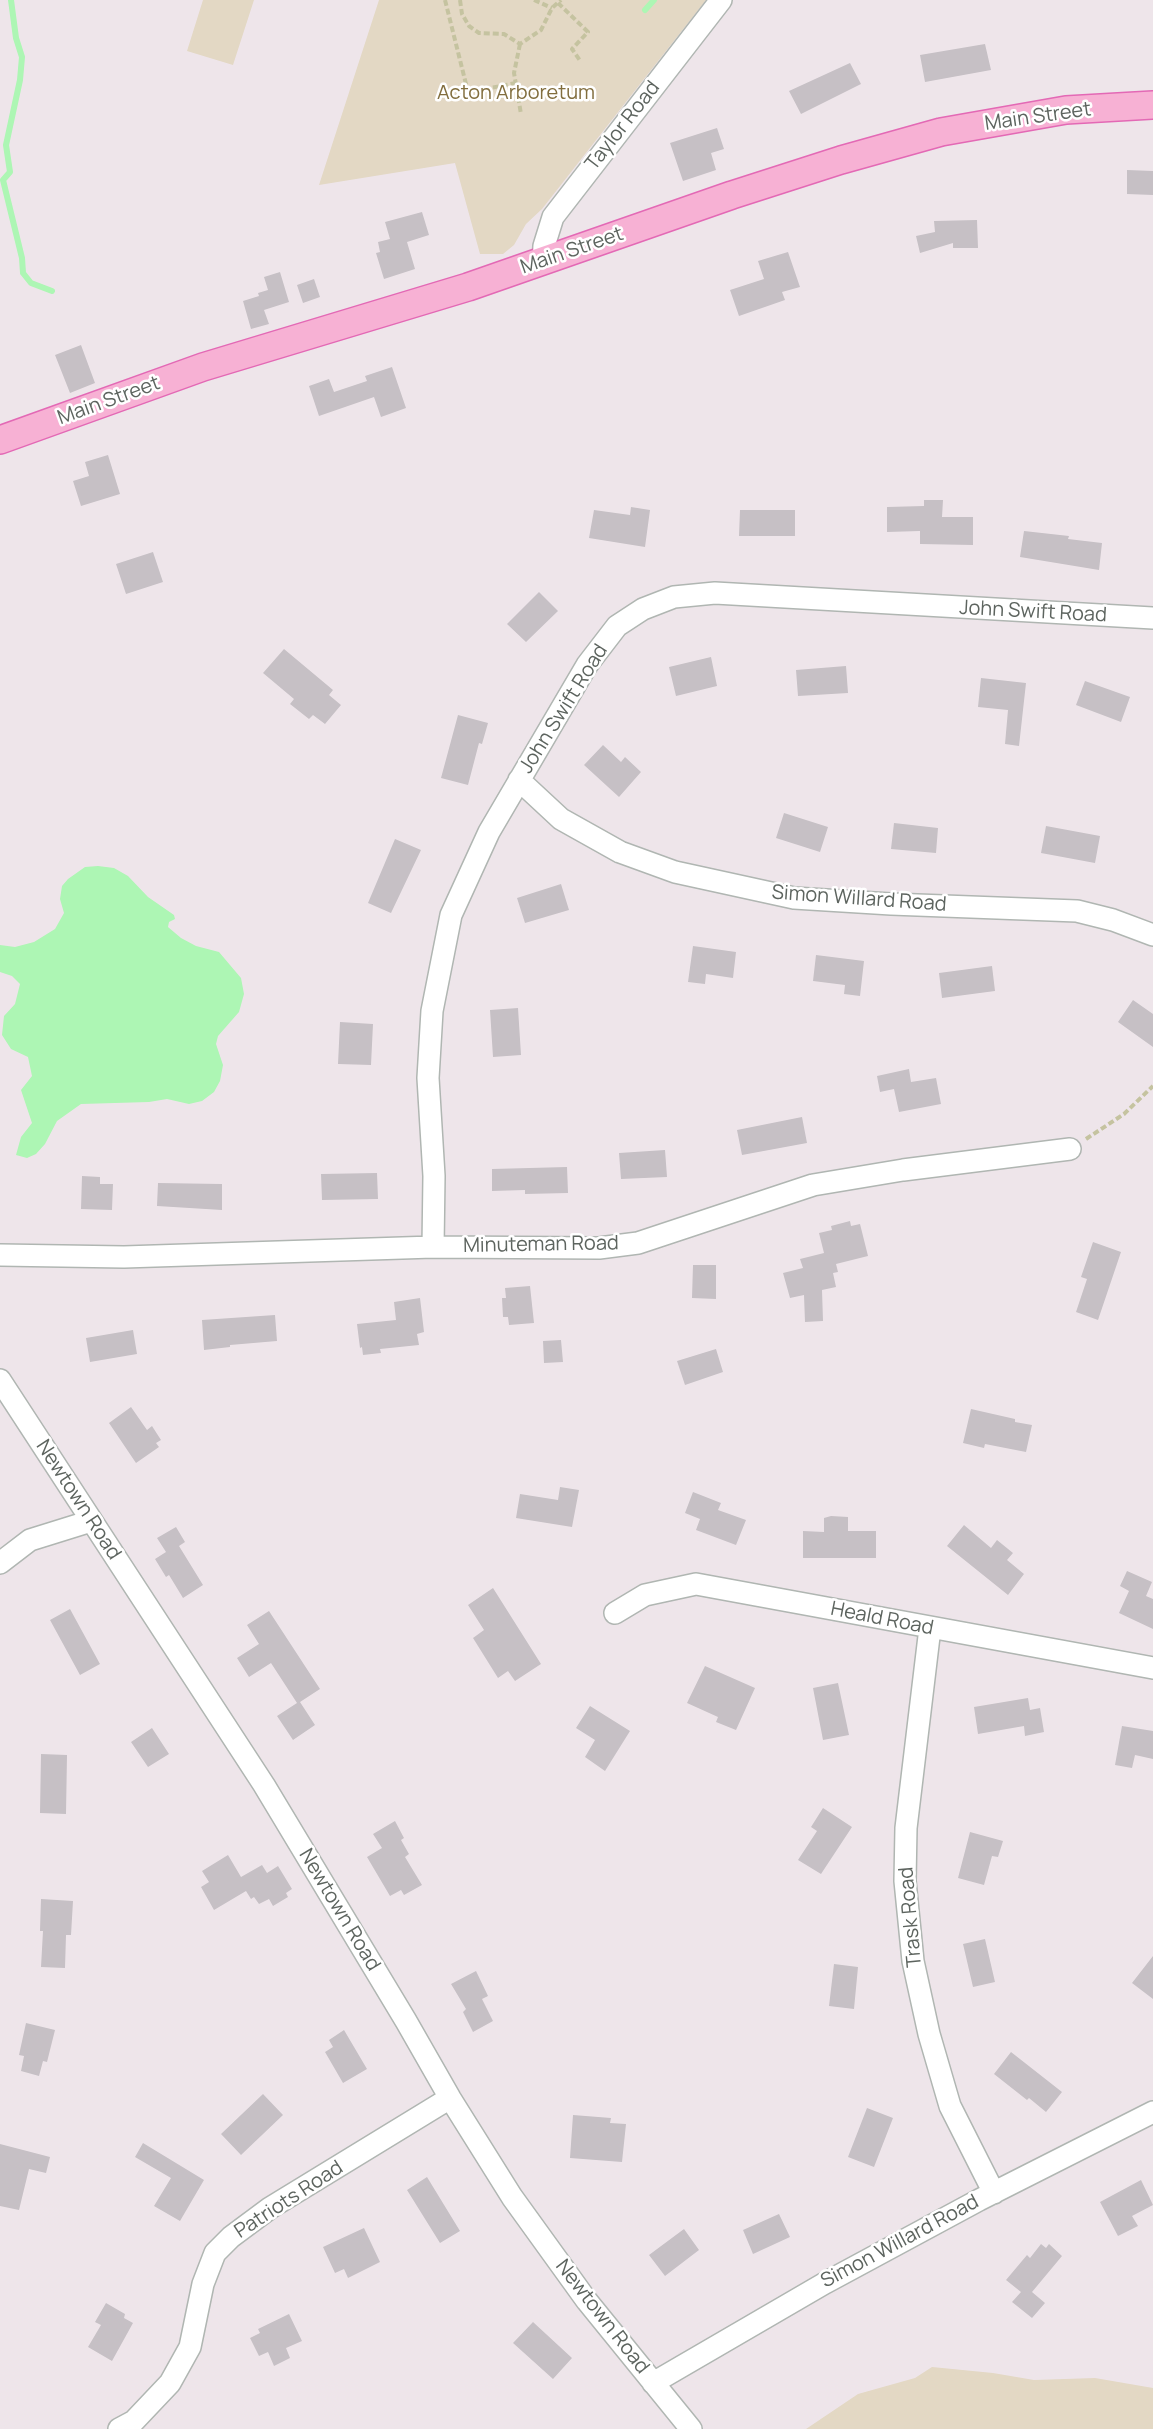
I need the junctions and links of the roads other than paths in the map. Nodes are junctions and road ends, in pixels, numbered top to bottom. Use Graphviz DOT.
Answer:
graph roads {
  1 [pos="721,0"];
  2 [pos="1153,105"];
  3 [pos="543,261"];
  4 [pos="0,440"];
  5 [pos="1153,618"];
  6 [pos="519,780"];
  7 [pos="1153,935"];
  8 [pos="1070,1149"];
  9 [pos="433,1247"];
  10 [pos="0,1256"];
  11 [pos="0,1380"];
  12 [pos="92,1521"];
  13 [pos="0,1563"];
  14 [pos="615,1613"];
  15 [pos="930,1628"];
  16 [pos="1153,1668"];
  17 [pos="450,2098"];
  18 [pos="1153,2112"];
  19 [pos="994,2193"];
  20 [pos="653,2383"];
  21 [pos="119,2429"];
  22 [pos="691,2429"];
  1 -- 3 [label="street, Taylor Road"];
  2 -- 3 [label="main road, Main Street"];
  3 -- 4 [label="main road, Main Street"];
  5 -- 6 [label="street, John Swift Road"];
  6 -- 7 [label="street, Simon Willard Road"];
  6 -- 9 [label="street, John Swift Road"];
  8 -- 9 [label="street, Minuteman Road"];
  9 -- 10 [label="street, Minuteman Road"];
  11 -- 12 [label="street, Newtown Road"];
  12 -- 13 [label="street"];
  12 -- 17 [label="street, Newtown Road"];
  14 -- 15 [label="street, Heald Road"];
  15 -- 16 [label="street, Heald Road"];
  15 -- 19 [label="street, Trask Road"];
  17 -- 20 [label="street, Newtown Road"];
  17 -- 21 [label="street, Patriots Road"];
  18 -- 19 [label="street, Simon Willard Road"];
  19 -- 20 [label="street, Simon Willard Road"];
  20 -- 22 [label="street, Newtown Road"];
}
